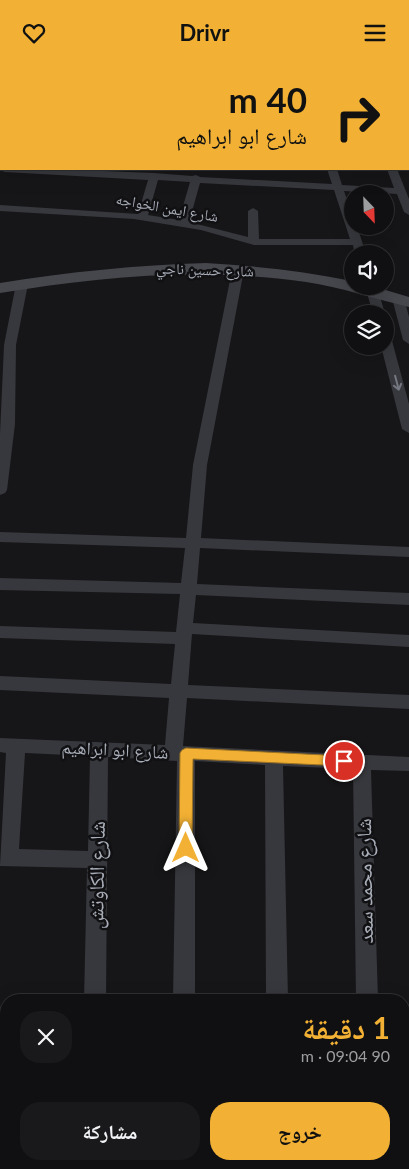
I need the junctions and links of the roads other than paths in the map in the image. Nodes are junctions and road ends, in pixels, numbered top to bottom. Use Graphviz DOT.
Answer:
graph roads {
  1 [pos="36,170"];
  2 [pos="74,170"];
  3 [pos="392,170"];
  4 [pos="336,171"];
  5 [pos="191,175"];
  6 [pos="154,176"];
  7 [pos="338,187"];
  8 [pos="400,191"];
  9 [pos="0,208"];
  10 [pos="253,211"];
  11 [pos="409,212"];
  12 [pos="142,217"];
  13 [pos="183,224"];
  14 [pos="254,242"];
  15 [pos="357,242"];
  16 [pos="358,245"];
  17 [pos="238,270"];
  18 [pos="22,284"];
  19 [pos="344,284"];
  20 [pos="0,288"];
  21 [pos="389,295"];
  22 [pos="403,300"];
  23 [pos="409,340"];
  24 [pos="5,345"];
  25 [pos="390,355"];
  26 [pos="409,429"];
  27 [pos="0,490"];
  28 [pos="0,537"];
  29 [pos="193,543"];
  30 [pos="409,553"];
  31 [pos="0,584"];
  32 [pos="189,589"];
  33 [pos="409,599"];
  34 [pos="0,632"];
  35 [pos="184,633"];
  36 [pos="409,641"];
  37 [pos="0,683"];
  38 [pos="179,692"];
  39 [pos="409,702"];
  40 [pos="8,745"];
  41 [pos="99,750"];
  42 [pos="180,753"];
  43 [pos="274,758"];
  44 [pos="362,762"];
  45 [pos="409,764"];
  46 [pos="5,857"];
  47 [pos="97,860"];
  48 [pos="95,994"];
  49 [pos="184,994"];
  50 [pos="277,994"];
  51 [pos="367,994"];
  1 -- 2 [label="street"];
  2 -- 6 [label="street"];
  3 -- 8 [label="street"];
  4 -- 7 [label="street"];
  5 -- 6 [label="street"];
  5 -- 7 [label="street"];
  5 -- 13 [label="street"];
  6 -- 12 [label="street"];
  7 -- 8 [label="street"];
  7 -- 15 [label="street"];
  8 -- 11 [label="street"];
  9 -- 12 [label="street, شارع ايمن الخواجه"];
  10 -- 14 [label="street"];
  12 -- 13 [label="street, شارع ايمن الخواجه"];
  13 -- 14 [label="street, شارع ايمن الخواجه"];
  14 -- 15 [label="street, شارع ايمن الخواجه"];
  15 -- 16 [label="street"];
  17 -- 18 [label="street, شارع حسين ناجي"];
  17 -- 19 [label="street, شارع حسين ناجي"];
  17 -- 29 [label="street"];
  18 -- 20 [label="street, شارع حسين ناجي"];
  18 -- 24 [label="street"];
  21 -- 22 [label="street, شارع حسين ناجي"];
  22 -- 23 [label="street"];
  24 -- 27 [label="street"];
  25 -- 26 [label="street, one-way"];
  28 -- 29 [label="street"];
  29 -- 30 [label="street"];
  29 -- 32 [label="street"];
  31 -- 32 [label="street"];
  32 -- 33 [label="street"];
  32 -- 35 [label="street"];
  34 -- 35 [label="street"];
  35 -- 36 [label="street"];
  35 -- 38 [label="street"];
  37 -- 38 [label="street"];
  38 -- 39 [label="street"];
  38 -- 42 [label="street"];
  40 -- 41 [label="street, شارع ابو ابراهيم"];
  40 -- 46 [label="street"];
  41 -- 42 [label="street, شارع ابو ابراهيم"];
  41 -- 47 [label="street, شارع الكاوتش"];
  42 -- 43 [label="street, شارع ابو ابراهيم"];
  42 -- 49 [label="street"];
  43 -- 44 [label="street, شارع ابو ابراهيم"];
  43 -- 50 [label="street"];
  44 -- 45 [label="street, شارع ابو ابراهيم"];
  44 -- 51 [label="street, شارع محمد سعد"];
  46 -- 47 [label="street"];
  47 -- 48 [label="street, شارع الكاوتش"];
}
